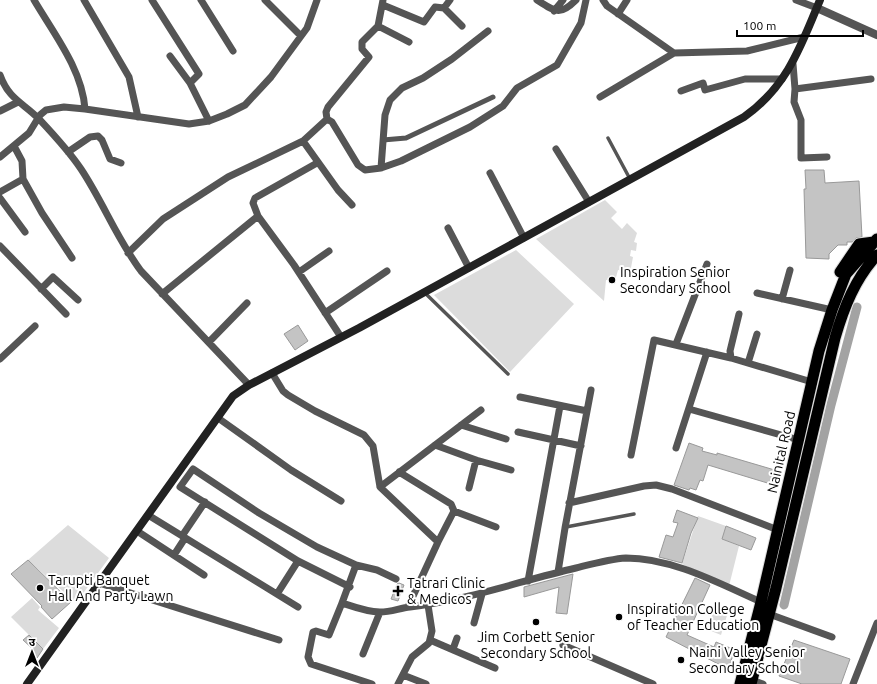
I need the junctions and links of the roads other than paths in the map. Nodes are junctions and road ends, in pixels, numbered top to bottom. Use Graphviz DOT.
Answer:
graph roads {
  1 [pos="34,0"];
  2 [pos="84,0"];
  3 [pos="152,0"];
  4 [pos="200,0"];
  5 [pos="265,0"];
  6 [pos="317,0"];
  7 [pos="450,0"];
  8 [pos="537,0"];
  9 [pos="563,0"];
  10 [pos="576,0"];
  11 [pos="586,0"];
  12 [pos="603,0"];
  13 [pos="626,0"];
  14 [pos="796,0"];
  15 [pos="806,2"];
  16 [pos="383,3"];
  17 [pos="818,4"];
  18 [pos="444,8"];
  19 [pos="554,11"];
  20 [pos="618,14"];
  21 [pos="378,26"];
  22 [pos="462,26"];
  23 [pos="488,31"];
  24 [pos="877,35"];
  25 [pos="301,36"];
  26 [pos="804,37"];
  27 [pos="409,42"];
  28 [pos="233,51"];
  29 [pos="674,52"];
  30 [pos="170,56"];
  31 [pos="793,64"];
  32 [pos="0,75"];
  33 [pos="782,79"];
  34 [pos="871,80"];
  35 [pos="190,83"];
  36 [pos="795,89"];
  37 [pos="681,91"];
  38 [pos="493,97"];
  39 [pos="600,97"];
  40 [pos="18,102"];
  41 [pos="85,109"];
  42 [pos="0,111"];
  43 [pos="138,117"];
  44 [pos="38,118"];
  45 [pos="327,119"];
  46 [pos="209,121"];
  47 [pos="608,138"];
  48 [pos="384,140"];
  49 [pos="303,141"];
  50 [pos="14,146"];
  51 [pos="556,149"];
  52 [pos="68,152"];
  53 [pos="0,157"];
  54 [pos="827,157"];
  55 [pos="317,163"];
  56 [pos="121,164"];
  57 [pos="382,168"];
  58 [pos="490,173"];
  59 [pos="23,179"];
  60 [pos="630,179"];
  61 [pos="0,192"];
  62 [pos="0,198"];
  63 [pos="589,202"];
  64 [pos="352,205"];
  65 [pos="258,216"];
  66 [pos="448,228"];
  67 [pos="25,232"];
  68 [pos="524,238"];
  69 [pos="876,240"];
  70 [pos="0,246"];
  71 [pos="329,251"];
  72 [pos="128,253"];
  73 [pos="877,255"];
  74 [pos="72,258"];
  75 [pos="707,264"];
  76 [pos="469,268"];
  77 [pos="790,270"];
  78 [pos="387,271"];
  79 [pos="299,272"];
  80 [pos="41,288"];
  81 [pos="425,292"];
  82 [pos="757,293"];
  83 [pos="162,294"];
  84 [pos="782,299"];
  85 [pos="78,300"];
  86 [pos="247,303"];
  87 [pos="832,310"];
  88 [pos="325,313"];
  89 [pos="66,314"];
  90 [pos="739,314"];
  91 [pos="35,326"];
  92 [pos="757,334"];
  93 [pos="341,338"];
  94 [pos="209,342"];
  95 [pos="676,344"];
  96 [pos="707,352"];
  97 [pos="731,358"];
  98 [pos="0,360"];
  99 [pos="748,363"];
  100 [pos="272,373"];
  101 [pos="508,374"];
  102 [pos="812,382"];
  103 [pos="249,385"];
  104 [pos="591,390"];
  105 [pos="520,396"];
  106 [pos="560,406"];
  107 [pos="689,409"];
  108 [pos="482,410"];
  109 [pos="587,411"];
  110 [pos="218,418"];
  111 [pos="461,425"];
  112 [pos="518,432"];
  113 [pos="506,439"];
  114 [pos="553,440"];
  115 [pos="799,440"];
  116 [pos="436,444"];
  117 [pos="581,446"];
  118 [pos="676,448"];
  119 [pos="631,455"];
  120 [pos="476,460"];
  121 [pos="511,470"];
  122 [pos="399,472"];
  123 [pos="380,488"];
  124 [pos="468,488"];
  125 [pos="341,501"];
  126 [pos="204,502"];
  127 [pos="569,503"];
  128 [pos="454,510"];
  129 [pos="634,514"];
  130 [pos="148,515"];
  131 [pos="496,527"];
  132 [pos="565,528"];
  133 [pos="778,530"];
  134 [pos="138,531"];
  135 [pos="183,537"];
  136 [pos="438,542"];
  137 [pos="174,555"];
  138 [pos="298,561"];
  139 [pos="356,565"];
  140 [pos="558,572"];
  141 [pos="204,575"];
  142 [pos="396,579"];
  143 [pos="528,581"];
  144 [pos="99,583"];
  145 [pos="350,587"];
  146 [pos="277,594"];
  147 [pos="482,594"];
  148 [pos="342,603"];
  149 [pos="428,605"];
  150 [pos="298,607"];
  151 [pos="408,607"];
  152 [pos="765,608"];
  153 [pos="380,612"];
  154 [pos="474,623"];
  155 [pos="877,623"];
  156 [pos="761,625"];
  157 [pos="832,637"];
  158 [pos="457,638"];
  159 [pos="279,640"];
  160 [pos="430,640"];
  161 [pos="563,645"];
  162 [pos="453,649"];
  163 [pos="363,654"];
  164 [pos="495,668"];
  165 [pos="402,675"];
  166 [pos="751,682"];
  167 [pos="27,684"];
  168 [pos="372,684"];
  169 [pos="398,684"];
  170 [pos="426,684"];
  171 [pos="653,684"];
  172 [pos="740,684"];
  173 [pos="763,684"];
  174 [pos="853,684"];
  1 -- 41 [label="street"];
  2 -- 43 [label="street"];
  3 -- 35 [label="street"];
  4 -- 28 [label="street"];
  5 -- 25 [label="street"];
  6 -- 25 [label="street"];
  7 -- 18 [label="street"];
  8 -- 19 [label="street"];
  9 -- 19 [label="street"];
  10 -- 19 [label="street"];
  11 -- 57 [label="street"];
  12 -- 20 [label="street"];
  13 -- 20 [label="street"];
  14 -- 15 [label="street"];
  15 -- 17 [label="street"];
  16 -- 18 [label="street"];
  16 -- 21 [label="street"];
  17 -- 24 [label="street"];
  17 -- 26 [label="main road"];
  18 -- 22 [label="street"];
  20 -- 29 [label="street"];
  21 -- 27 [label="street"];
  21 -- 45 [label="street"];
  23 -- 48 [label="street"];
  25 -- 46 [label="street"];
  26 -- 29 [label="street"];
  26 -- 31 [label="main road"];
  29 -- 39 [label="street"];
  30 -- 35 [label="street"];
  31 -- 33 [label="main road"];
  31 -- 36 [label="street"];
  32 -- 40 [label="street"];
  33 -- 37 [label="street"];
  33 -- 60 [label="main road"];
  34 -- 36 [label="street"];
  35 -- 46 [label="street"];
  36 -- 54 [label="street"];
  38 -- 48 [label="street"];
  40 -- 42 [label="street"];
  40 -- 44 [label="street"];
  41 -- 43 [label="street"];
  41 -- 44 [label="street"];
  43 -- 46 [label="street"];
  44 -- 50 [label="street"];
  44 -- 52 [label="street"];
  45 -- 49 [label="street"];
  45 -- 57 [label="street"];
  47 -- 60 [label="lane"];
  48 -- 57 [label="street"];
  49 -- 55 [label="street"];
  49 -- 72 [label="street"];
  50 -- 53 [label="street"];
  50 -- 59 [label="street"];
  51 -- 63 [label="street"];
  52 -- 56 [label="street"];
  52 -- 72 [label="street"];
  55 -- 64 [label="street"];
  55 -- 65 [label="street"];
  58 -- 68 [label="street"];
  59 -- 61 [label="street"];
  59 -- 74 [label="street"];
  60 -- 63 [label="main road"];
  62 -- 67 [label="street"];
  63 -- 68 [label="main road"];
  65 -- 79 [label="street"];
  65 -- 83 [label="street"];
  66 -- 76 [label="street"];
  68 -- 76 [label="main road"];
  69 -- 87 [label="highway, Nainital Road"];
  70 -- 80 [label="street"];
  71 -- 79 [label="street"];
  72 -- 83 [label="street"];
  73 -- 152 [label="highway, Nainital Road"];
  75 -- 95 [label="street"];
  76 -- 81 [label="main road"];
  77 -- 84 [label="street"];
  78 -- 88 [label="street"];
  79 -- 88 [label="street"];
  80 -- 85 [label="street"];
  80 -- 89 [label="street"];
  81 -- 93 [label="main road"];
  81 -- 101 [label="lane"];
  82 -- 84 [label="street"];
  83 -- 94 [label="street"];
  84 -- 87 [label="street"];
  86 -- 94 [label="street"];
  87 -- 102 [label="highway, Nainital Road"];
  88 -- 93 [label="street"];
  90 -- 97 [label="street"];
  91 -- 98 [label="street"];
  92 -- 99 [label="street"];
  93 -- 100 [label="main road"];
  94 -- 103 [label="street"];
  95 -- 96 [label="street"];
  95 -- 119 [label="street"];
  96 -- 97 [label="street"];
  96 -- 107 [label="street"];
  97 -- 99 [label="street"];
  99 -- 102 [label="street"];
  100 -- 103 [label="main road"];
  100 -- 123 [label="street"];
  102 -- 115 [label="highway, Nainital Road"];
  103 -- 110 [label="main road"];
  104 -- 109 [label="street"];
  105 -- 106 [label="street"];
  106 -- 109 [label="street"];
  106 -- 114 [label="street"];
  107 -- 115 [label="street"];
  107 -- 118 [label="street"];
  108 -- 111 [label="street"];
  109 -- 117 [label="street"];
  110 -- 125 [label="street"];
  110 -- 130 [label="main road"];
  111 -- 113 [label="street"];
  111 -- 116 [label="street"];
  112 -- 114 [label="street"];
  114 -- 117 [label="street"];
  114 -- 143 [label="street"];
  115 -- 133 [label="highway, Nainital Road"];
  116 -- 120 [label="street"];
  116 -- 122 [label="street"];
  117 -- 127 [label="street"];
  120 -- 121 [label="street"];
  120 -- 124 [label="street"];
  122 -- 123 [label="street"];
  122 -- 128 [label="street"];
  123 -- 136 [label="street"];
  126 -- 135 [label="street"];
  126 -- 138 [label="street"];
  126 -- 139 [label="street"];
  127 -- 132 [label="street"];
  127 -- 133 [label="street"];
  128 -- 131 [label="street"];
  128 -- 136 [label="street"];
  129 -- 132 [label="lane"];
  130 -- 134 [label="main road"];
  130 -- 135 [label="street"];
  132 -- 140 [label="street"];
  133 -- 152 [label="highway, Nainital Road"];
  134 -- 137 [label="street"];
  134 -- 144 [label="main road"];
  135 -- 137 [label="street"];
  135 -- 146 [label="street"];
  136 -- 151 [label="street"];
  137 -- 141 [label="street"];
  138 -- 145 [label="street"];
  138 -- 146 [label="street"];
  139 -- 142 [label="street"];
  139 -- 145 [label="street"];
  140 -- 143 [label="street"];
  140 -- 152 [label="street"];
  143 -- 147 [label="street"];
  144 -- 159 [label="street"];
  144 -- 167 [label="main road"];
  145 -- 148 [label="street"];
  146 -- 150 [label="street"];
  147 -- 149 [label="street"];
  147 -- 154 [label="street"];
  148 -- 153 [label="street"];
  148 -- 168 [label="street"];
  149 -- 151 [label="street"];
  149 -- 160 [label="street"];
  151 -- 153 [label="street"];
  152 -- 156 [label="highway, Nainital Road"];
  152 -- 157 [label="street"];
  153 -- 163 [label="street"];
  155 -- 174 [label="street"];
  156 -- 166 [label="highway, Nainital Road"];
  156 -- 172 [label="highway, Nainital Road"];
  158 -- 162 [label="street"];
  160 -- 162 [label="street"];
  160 -- 165 [label="street"];
  161 -- 171 [label="street"];
  162 -- 164 [label="street"];
  165 -- 169 [label="street"];
  165 -- 170 [label="street"];
  166 -- 173 [label="street"];
}
